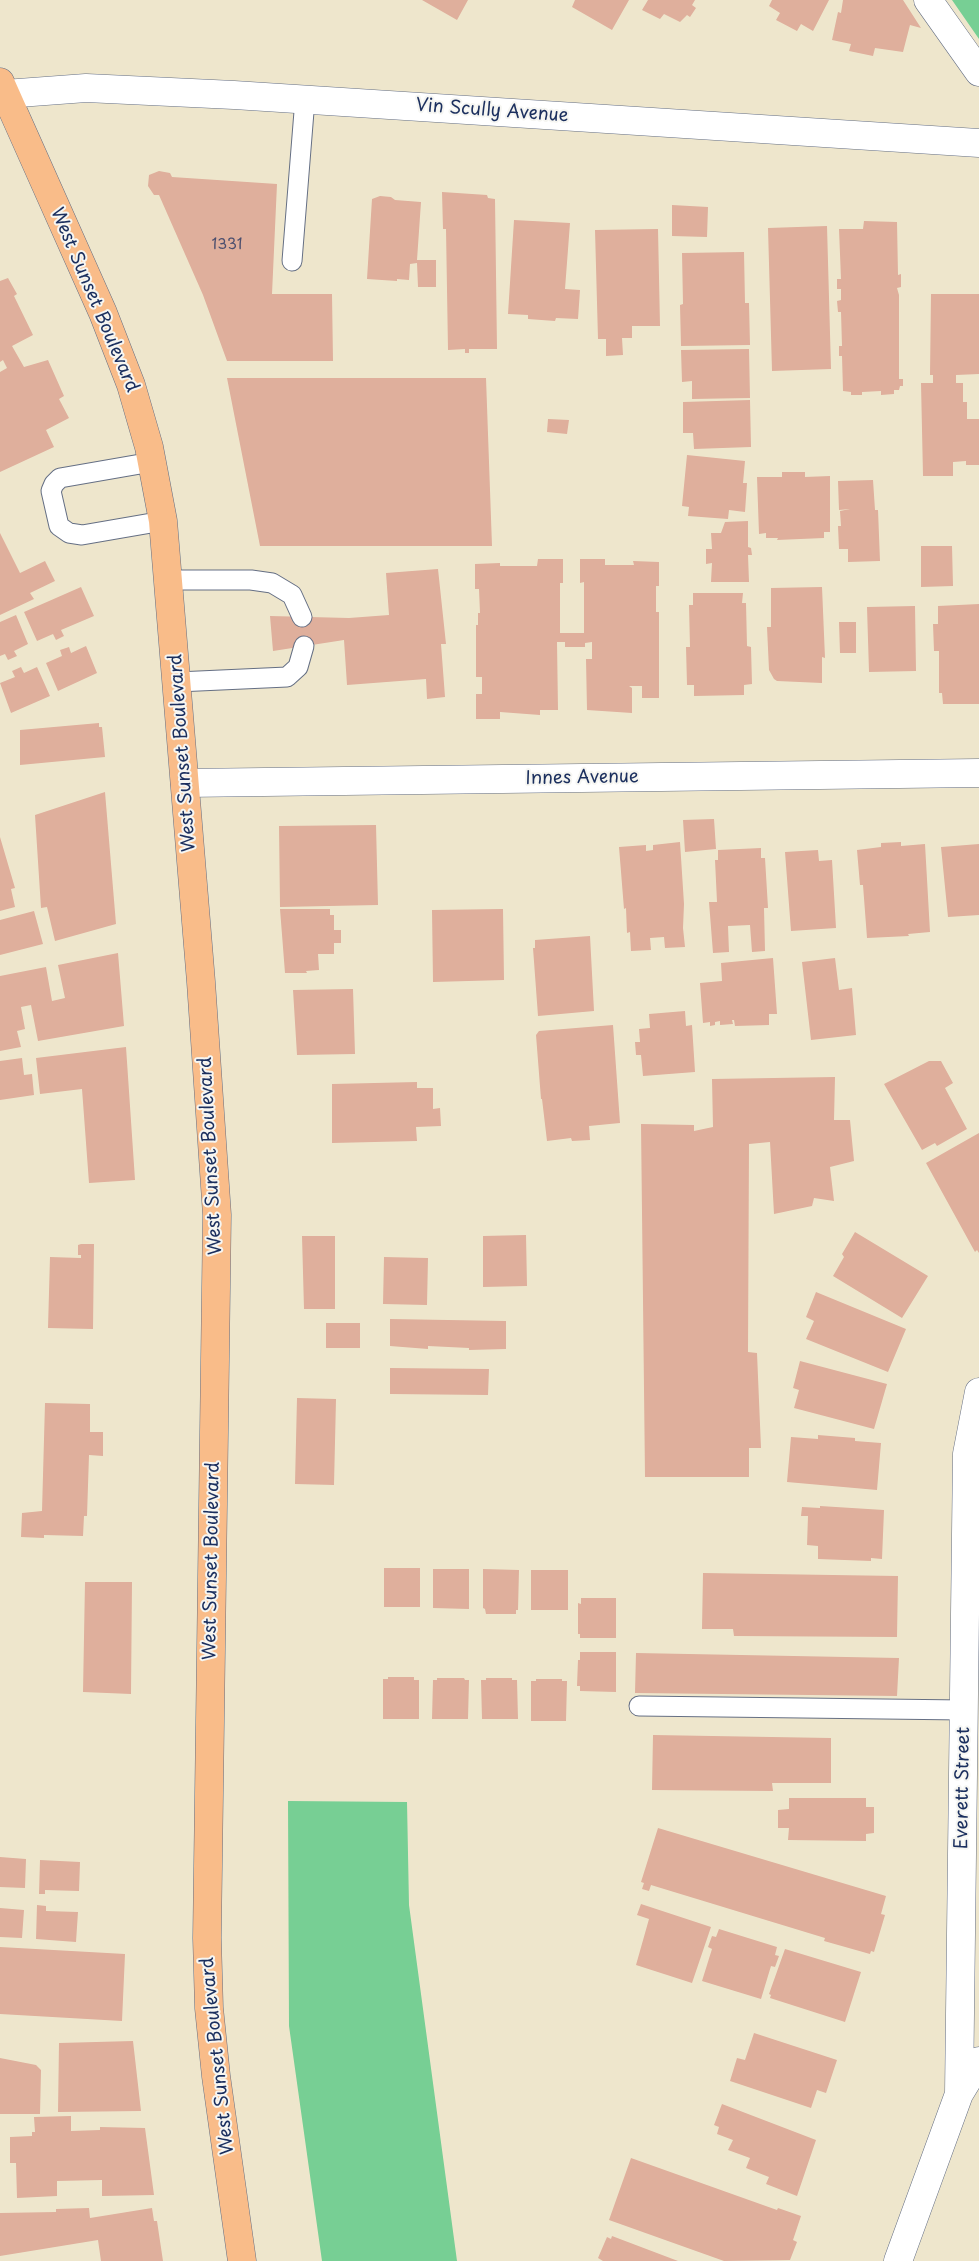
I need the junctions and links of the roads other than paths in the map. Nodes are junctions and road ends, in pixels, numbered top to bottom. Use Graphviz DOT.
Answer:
graph roads {
  1 [pos="928,0"];
  2 [pos="979,72"];
  3 [pos="3,88"];
  4 [pos="305,100"];
  5 [pos="979,143"];
  6 [pos="292,261"];
  7 [pos="152,462"];
  8 [pos="163,521"];
  9 [pos="169,580"];
  10 [pos="302,617"];
  11 [pos="304,646"];
  12 [pos="177,682"];
  13 [pos="979,773"];
  14 [pos="185,783"];
  15 [pos="979,1392"];
  16 [pos="640,1706"];
  17 [pos="964,1710"];
  18 [pos="979,2061"];
  19 [pos="958,2094"];
  20 [pos="242,2261"];
  21 [pos="898,2261"];
  1 -- 2 [label="street"];
  3 -- 4 [label="street, Vin Scully Avenue"];
  3 -- 7 [label="main road, West Sunset Boulevard"];
  4 -- 5 [label="street, Vin Scully Avenue"];
  4 -- 6 [label="lane"];
  7 -- 8 [label="main road, West Sunset Boulevard"];
  7 -- 8 [label="lane"];
  8 -- 9 [label="main road, West Sunset Boulevard"];
  9 -- 10 [label="lane"];
  9 -- 12 [label="main road, West Sunset Boulevard"];
  11 -- 12 [label="lane"];
  12 -- 14 [label="main road, West Sunset Boulevard"];
  13 -- 14 [label="street, Innes Avenue"];
  14 -- 20 [label="main road, West Sunset Boulevard"];
  15 -- 17 [label="street, Everett Street"];
  16 -- 17 [label="lane"];
  17 -- 19 [label="street, Everett Street"];
  18 -- 19 [label="street, Everett Street"];
  19 -- 21 [label="street, Everett Street"];
}
